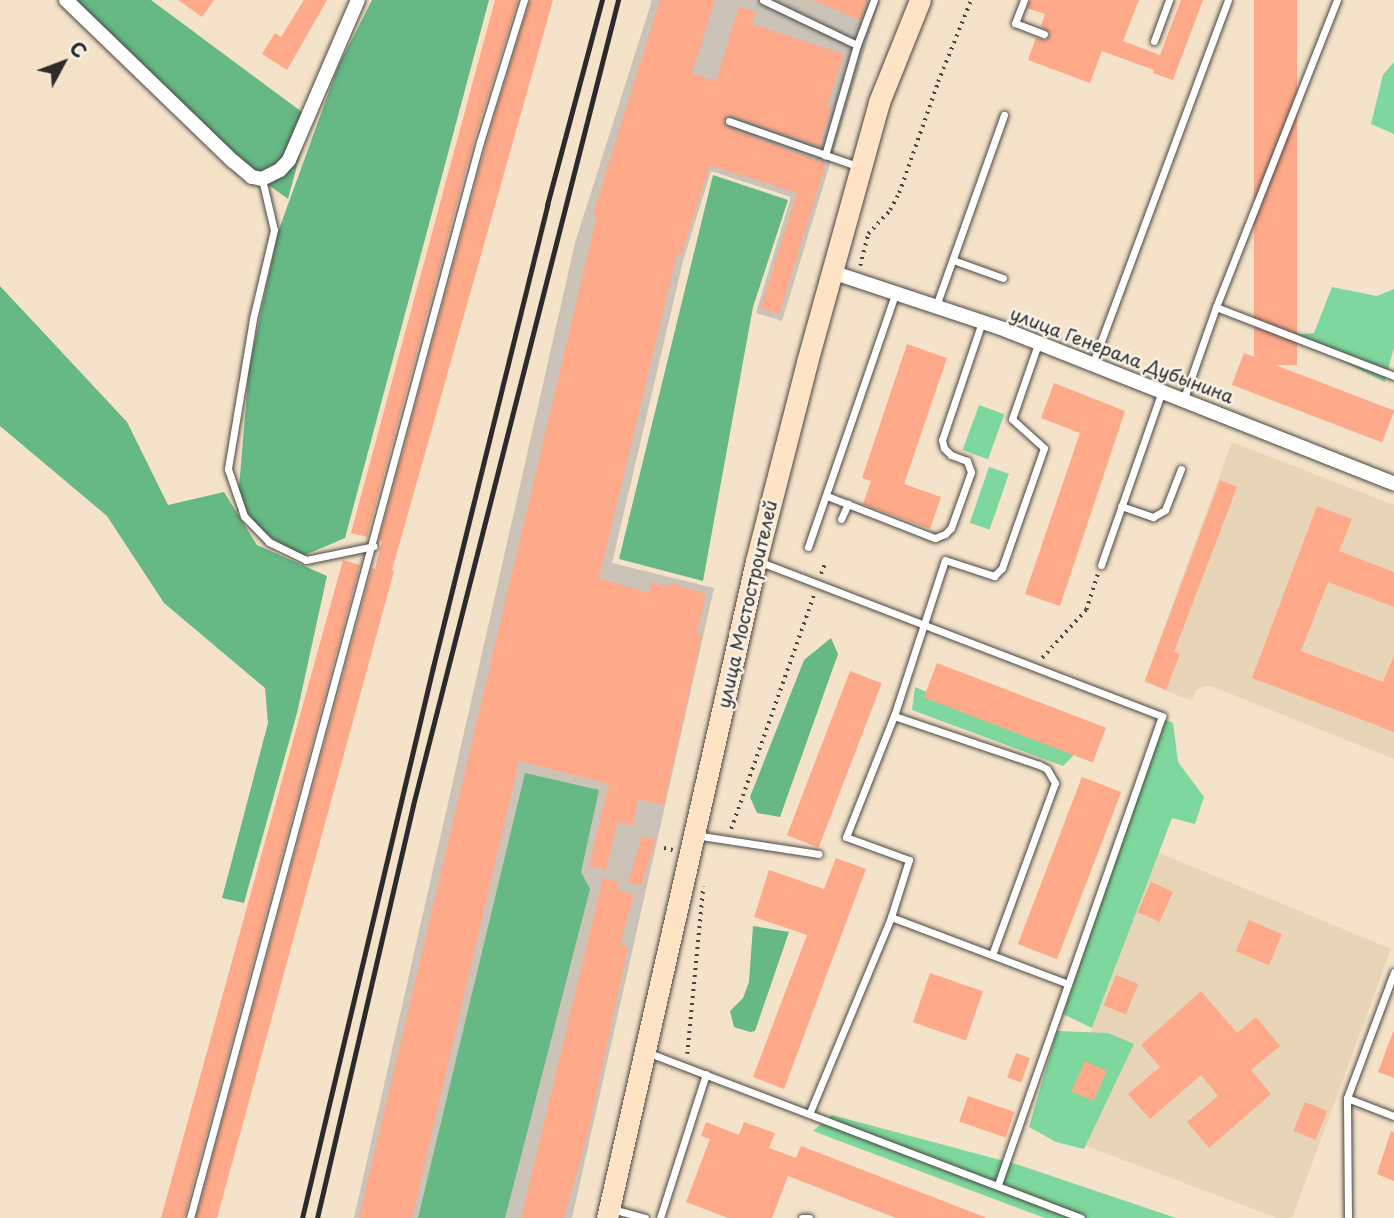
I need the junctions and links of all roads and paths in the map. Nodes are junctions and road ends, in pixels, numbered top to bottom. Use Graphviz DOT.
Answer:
graph roads {
  1 [pos="66,0"];
  2 [pos="358,0"];
  3 [pos="524,0"];
  4 [pos="763,0"];
  5 [pos="874,0"];
  6 [pos="920,0"];
  7 [pos="971,0"];
  8 [pos="1024,0"];
  9 [pos="1169,0"];
  10 [pos="1228,0"];
  11 [pos="1337,0"];
  12 [pos="1044,34"];
  13 [pos="1154,41"];
  14 [pos="857,44"];
  15 [pos="1004,115"];
  16 [pos="729,121"];
  17 [pos="825,155"];
  18 [pos="861,168"];
  19 [pos="262,179"];
  20 [pos="953,260"];
  21 [pos="832,272"];
  22 [pos="1003,278"];
  23 [pos="857,280"];
  24 [pos="895,293"];
  25 [pos="936,307"];
  26 [pos="1216,307"];
  27 [pos="982,322"];
  28 [pos="1038,344"];
  29 [pos="1093,363"];
  30 [pos="1394,376"];
  31 [pos="1163,390"];
  32 [pos="1184,398"];
  33 [pos="1181,469"];
  34 [pos="1394,484"];
  35 [pos="827,496"];
  36 [pos="848,504"];
  37 [pos="1121,506"];
  38 [pos="841,519"];
  39 [pos="374,546"];
  40 [pos="808,547"];
  41 [pos="757,561"];
  42 [pos="1101,565"];
  43 [pos="817,584"];
  44 [pos="925,624"];
  45 [pos="1034,667"];
  46 [pos="894,716"];
  47 [pos="694,834"];
  48 [pos="727,841"];
  49 [pos="820,854"];
  50 [pos="703,883"];
  51 [pos="891,917"];
  52 [pos="992,955"];
  53 [pos="1394,972"];
  54 [pos="1068,984"];
  55 [pos="645,1052"];
  56 [pos="685,1067"];
  57 [pos="706,1074"];
  58 [pos="1347,1098"];
  59 [pos="810,1112"];
  60 [pos="1394,1116"];
  61 [pos="998,1185"];
  62 [pos="609,1213"];
  63 [pos="190,1218"];
  64 [pos="645,1218"];
  65 [pos="660,1218"];
  66 [pos="802,1218"];
  67 [pos="808,1218"];
  68 [pos="1081,1218"];
  69 [pos="1348,1218"];
  1 -- 19 [label="street"];
  2 -- 19 [label="street"];
  3 -- 39 [label="lane"];
  4 -- 14 [label="lane"];
  5 -- 14 [label="lane"];
  6 -- 18 [label="main road, улица Мостостроителей"];
  7 -- 23 [label="path"];
  8 -- 12 [label="lane"];
  9 -- 13 [label="lane"];
  10 -- 29 [label="lane"];
  11 -- 26 [label="lane"];
  14 -- 17 [label="lane"];
  15 -- 20 [label="lane"];
  16 -- 17 [label="lane"];
  17 -- 18 [label="lane"];
  18 -- 21 [label="main road, улица Мостостроителей"];
  19 -- 39 [label="lane"];
  20 -- 22 [label="lane"];
  20 -- 25 [label="lane"];
  21 -- 23 [label="street, улица Генерала Дубынина"];
  21 -- 41 [label="main road, улица Мостостроителей"];
  23 -- 24 [label="street, улица Генерала Дубынина"];
  24 -- 25 [label="street, улица Генерала Дубынина"];
  24 -- 35 [label="lane"];
  25 -- 27 [label="street, улица Генерала Дубынина"];
  26 -- 30 [label="lane"];
  26 -- 32 [label="lane"];
  27 -- 28 [label="street, улица Генерала Дубынина"];
  27 -- 36 [label="lane"];
  28 -- 29 [label="street, улица Генерала Дубынина"];
  28 -- 44 [label="lane"];
  29 -- 31 [label="street, улица Генерала Дубынина"];
  31 -- 32 [label="street, улица Генерала Дубынина"];
  31 -- 37 [label="lane"];
  32 -- 34 [label="street, улица Генерала Дубынина"];
  33 -- 37 [label="lane"];
  35 -- 36 [label="lane"];
  35 -- 40 [label="lane"];
  36 -- 38 [label="lane"];
  37 -- 42 [label="lane"];
  39 -- 63 [label="lane"];
  41 -- 43 [label="lane"];
  41 -- 47 [label="main road, улица Мостостроителей"];
  42 -- 45 [label="path"];
  43 -- 44 [label="lane"];
  43 -- 48 [label="path"];
  44 -- 45 [label="lane"];
  44 -- 46 [label="lane"];
  45 -- 54 [label="lane"];
  46 -- 51 [label="lane"];
  46 -- 52 [label="lane"];
  47 -- 48 [label="lane"];
  47 -- 55 [label="main road, улица Мостостроителей"];
  48 -- 49 [label="lane"];
  50 -- 56 [label="path"];
  51 -- 52 [label="lane"];
  51 -- 59 [label="lane"];
  52 -- 54 [label="lane"];
  53 -- 58 [label="lane"];
  54 -- 61 [label="lane"];
  55 -- 56 [label="lane"];
  55 -- 62 [label="main road, улица Мостостроителей"];
  56 -- 57 [label="lane"];
  57 -- 59 [label="lane"];
  57 -- 65 [label="lane"];
  58 -- 60 [label="lane"];
  58 -- 69 [label="lane"];
  59 -- 61 [label="lane"];
  61 -- 68 [label="lane"];
  62 -- 64 [label="lane"];
  66 -- 67 [label="lane"];
}
